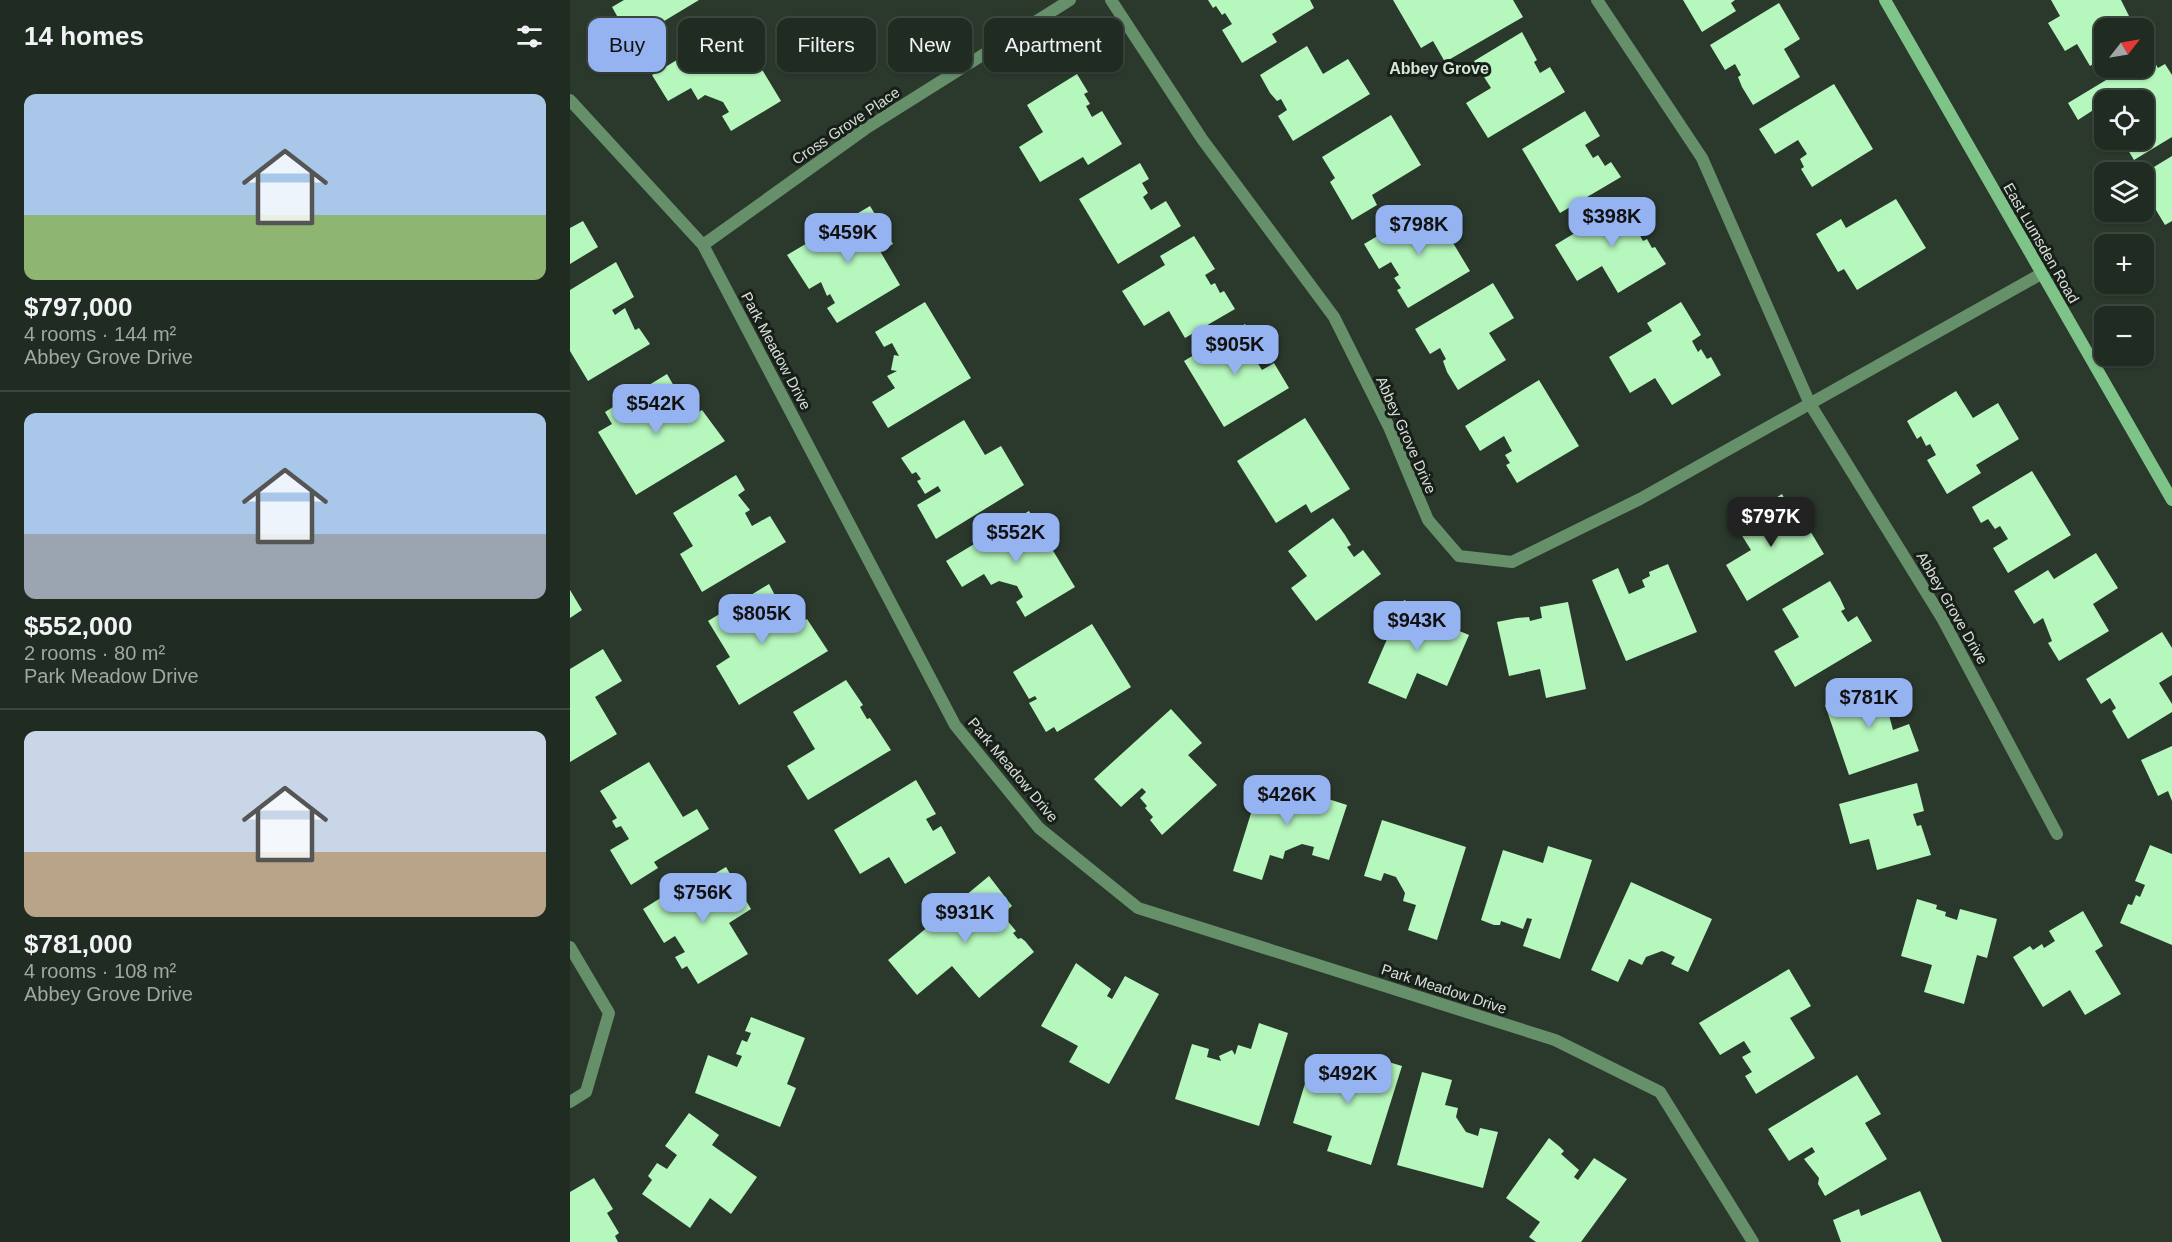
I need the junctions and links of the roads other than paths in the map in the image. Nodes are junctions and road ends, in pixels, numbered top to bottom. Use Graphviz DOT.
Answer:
graph roads {
  1 [pos="1070,0"];
  2 [pos="1111,0"];
  3 [pos="1597,0"];
  4 [pos="1885,0"];
  5 [pos="570,100"];
  6 [pos="703,245"];
  7 [pos="2041,274"];
  8 [pos="1810,404"];
  9 [pos="2172,500"];
  10 [pos="2058,834"];
  11 [pos="570,947"];
  12 [pos="570,1102"];
  13 [pos="1753,1242"];
  1 -- 6 [label="street, Cross Grove Place"];
  2 -- 8 [label="street, Abbey Grove Drive"];
  3 -- 8 [label="street, Abbey Grove Drive"];
  4 -- 7 [label="street, East Lumsden Road"];
  5 -- 6 [label="street, Park Meadow Drive"];
  6 -- 13 [label="street, Park Meadow Drive"];
  7 -- 8 [label="street, Abbey Grove Drive"];
  7 -- 9 [label="street, East Lumsden Road"];
  8 -- 10 [label="street, Abbey Grove Drive"];
  11 -- 12 [label="street"];
}
